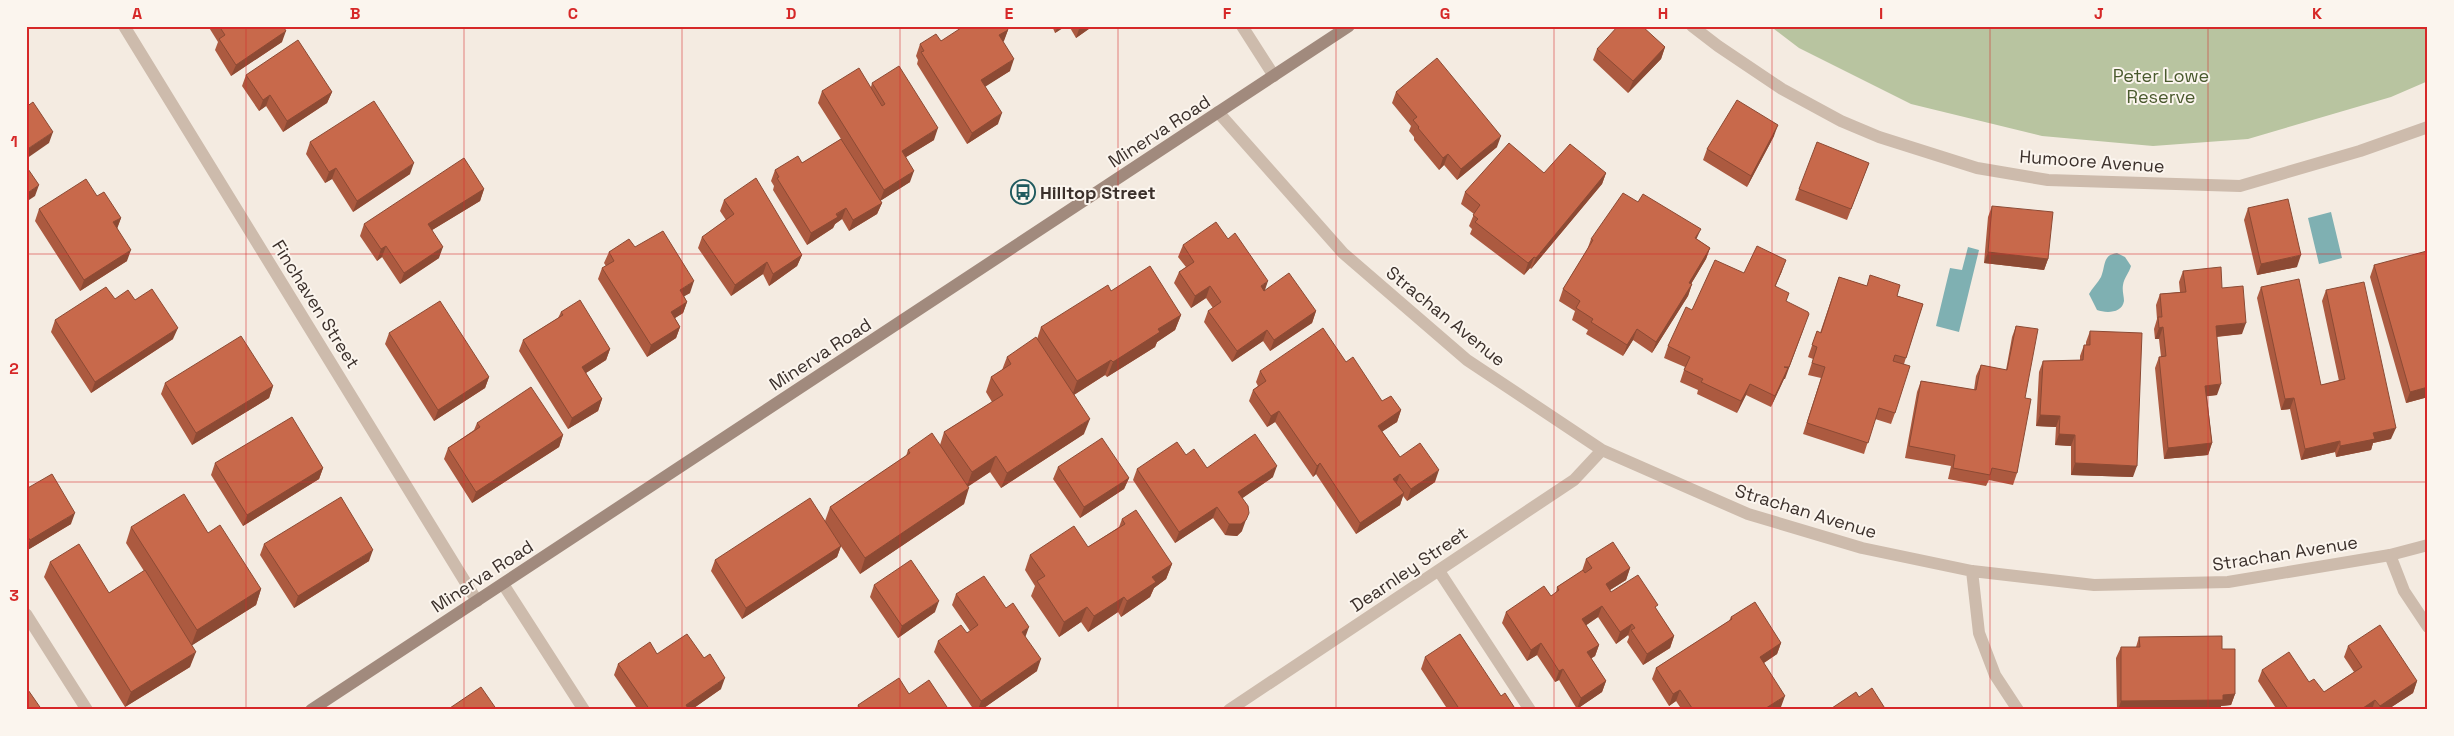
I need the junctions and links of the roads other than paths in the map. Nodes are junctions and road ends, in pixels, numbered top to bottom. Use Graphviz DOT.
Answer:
graph roads {
  1 [pos="124,26"];
  2 [pos="1242,26"];
  3 [pos="1349,26"];
  4 [pos="1692,26"];
  5 [pos="1274,76"];
  6 [pos="1218,112"];
  7 [pos="2428,127"];
  8 [pos="1602,450"];
  9 [pos="2428,545"];
  10 [pos="2390,554"];
  11 [pos="1439,571"];
  12 [pos="1972,571"];
  13 [pos="503,584"];
  14 [pos="477,601"];
  15 [pos="26,614"];
  16 [pos="2428,627"];
  17 [pos="87,710"];
  18 [pos="311,710"];
  19 [pos="584,710"];
  20 [pos="1229,710"];
  21 [pos="1530,710"];
  22 [pos="2018,710"];
  1 -- 14 [label="street, Finchaven Street"];
  2 -- 5 [label="street"];
  3 -- 5 [label="street, Minerva Road"];
  4 -- 7 [label="street, Humoore Avenue"];
  5 -- 6 [label="street, Minerva Road"];
  6 -- 8 [label="street, Strachan Avenue"];
  6 -- 13 [label="street, Minerva Road"];
  8 -- 11 [label="street, Dearnley Street"];
  8 -- 12 [label="street, Strachan Avenue"];
  9 -- 10 [label="street, Strachan Avenue"];
  10 -- 12 [label="street, Strachan Avenue"];
  10 -- 16 [label="street"];
  11 -- 20 [label="street, Dearnley Street"];
  11 -- 21 [label="street"];
  12 -- 22 [label="street"];
  13 -- 14 [label="street, Minerva Road"];
  13 -- 19 [label="street"];
  14 -- 18 [label="street, Minerva Road"];
  15 -- 17 [label="street"];
}
